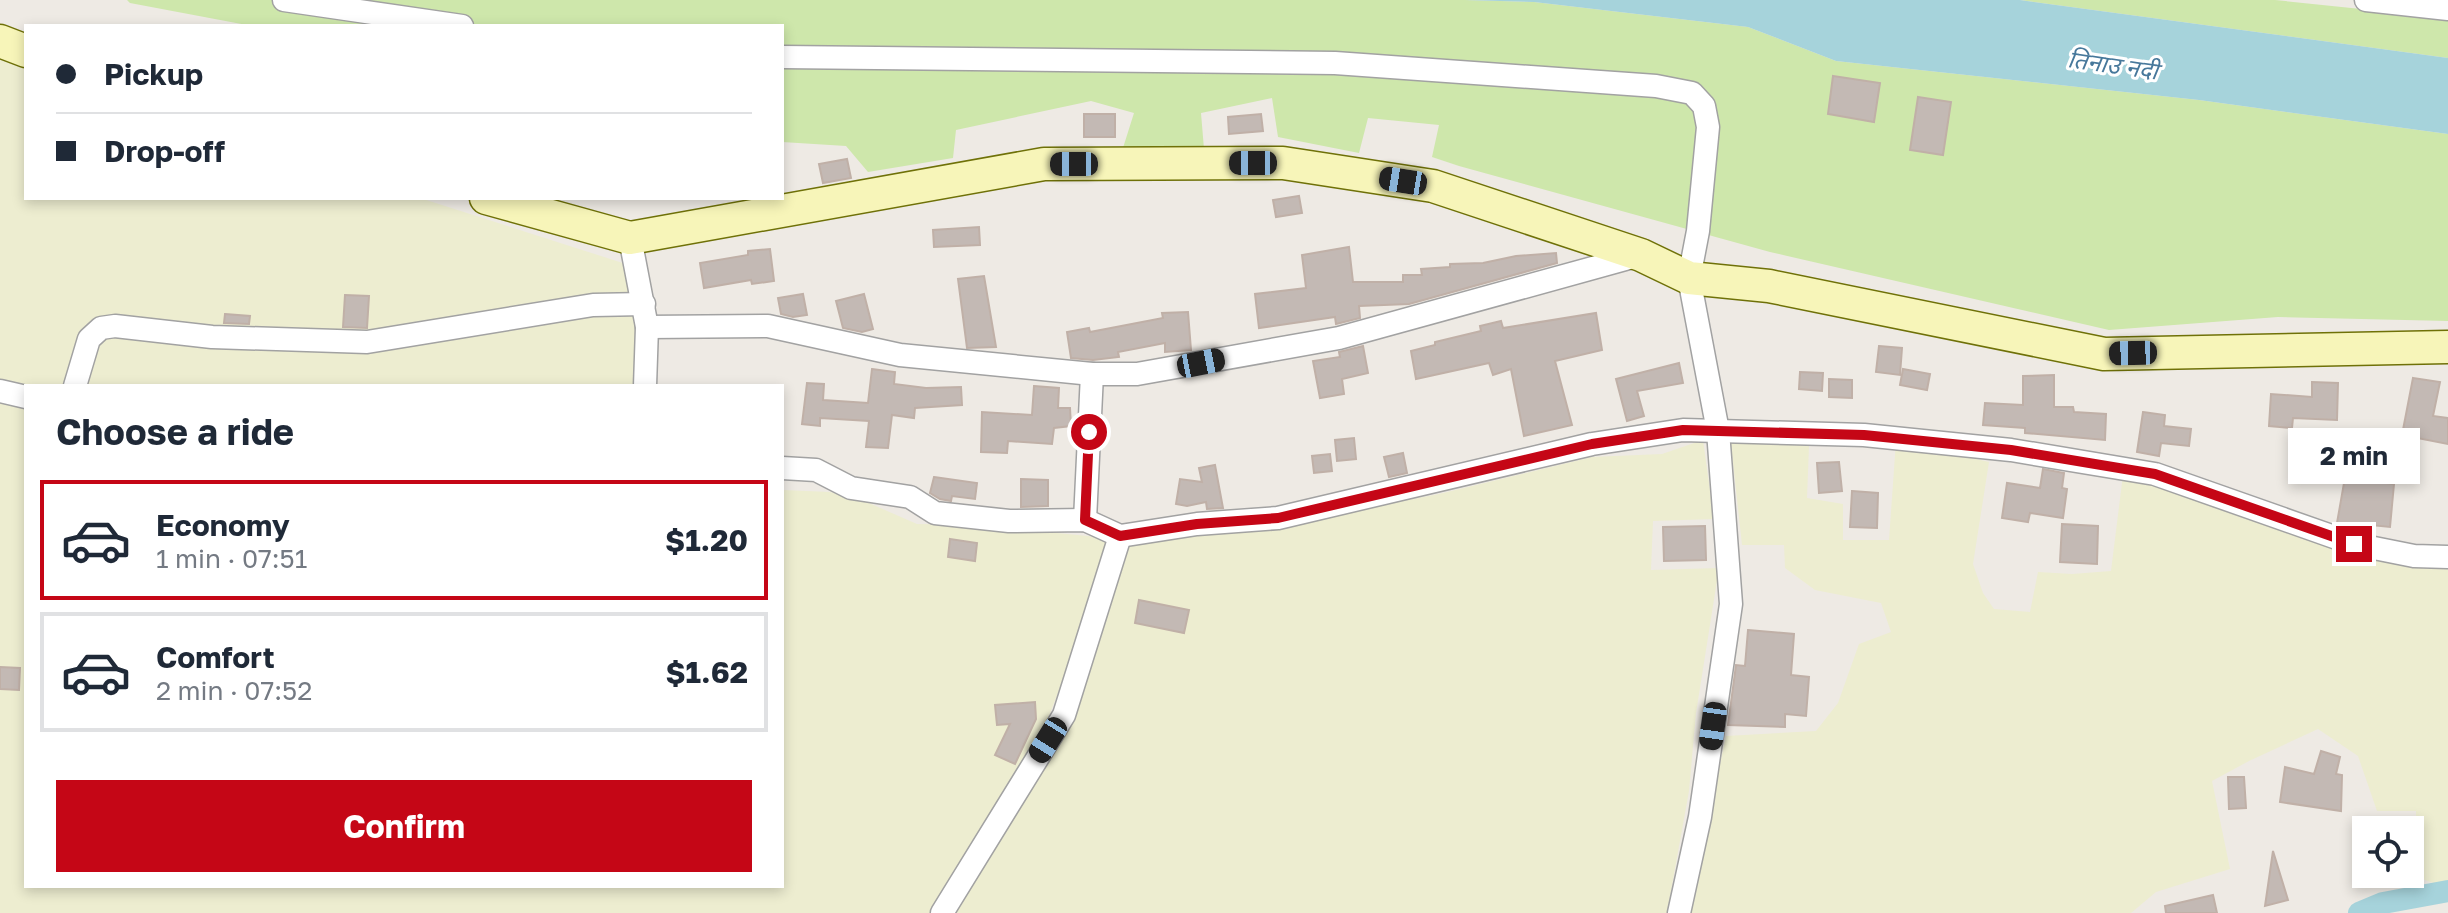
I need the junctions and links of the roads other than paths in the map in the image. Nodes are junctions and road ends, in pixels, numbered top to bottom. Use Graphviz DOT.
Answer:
graph roads {
  1 [pos="284,0"];
  2 [pos="2366,0"];
  3 [pos="2448,9"];
  4 [pos="448,24"];
  5 [pos="0,41"];
  6 [pos="24,50"];
  7 [pos="784,57"];
  8 [pos="493,200"];
  9 [pos="630,238"];
  10 [pos="1641,255"];
  11 [pos="1689,278"];
  12 [pos="646,316"];
  13 [pos="2448,347"];
  14 [pos="1092,374"];
  15 [pos="76,384"];
  16 [pos="645,384"];
  17 [pos="0,391"];
  18 [pos="24,397"];
  19 [pos="1718,431"];
  20 [pos="784,468"];
  21 [pos="1085,520"];
  22 [pos="1120,536"];
  23 [pos="2448,557"];
  24 [pos="942,913"];
  25 [pos="1679,913"];
  1 -- 4 [label="street"];
  2 -- 3 [label="street"];
  5 -- 6 [label="street"];
  7 -- 11 [label="street"];
  8 -- 9 [label="street"];
  9 -- 10 [label="street"];
  9 -- 12 [label="street"];
  10 -- 11 [label="street"];
  10 -- 14 [label="street"];
  11 -- 13 [label="street"];
  11 -- 19 [label="street"];
  12 -- 14 [label="street"];
  12 -- 15 [label="street"];
  12 -- 16 [label="street"];
  14 -- 21 [label="street"];
  17 -- 18 [label="street"];
  19 -- 22 [label="street"];
  19 -- 23 [label="street"];
  19 -- 25 [label="street"];
  20 -- 21 [label="street"];
  21 -- 22 [label="street"];
  22 -- 24 [label="street"];
}
